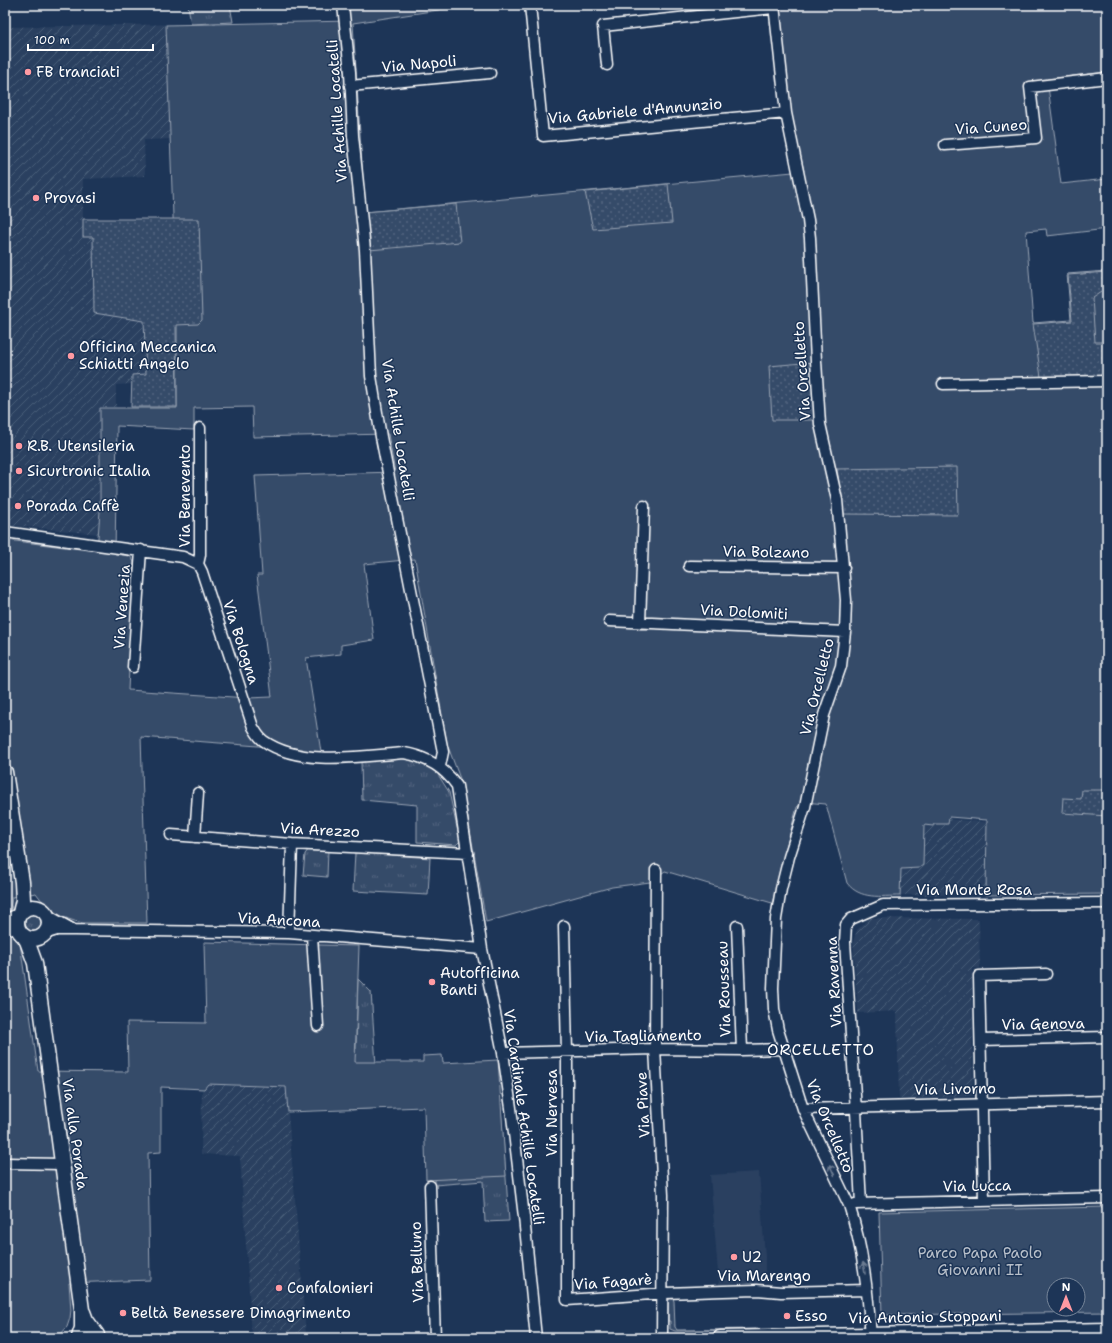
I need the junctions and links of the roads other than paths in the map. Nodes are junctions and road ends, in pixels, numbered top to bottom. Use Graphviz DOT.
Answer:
graph roads {
  1 [pos="343,5"];
  2 [pos="530,5"];
  3 [pos="774,6"];
  4 [pos="607,65"];
  5 [pos="490,73"];
  6 [pos="1107,78"];
  7 [pos="350,86"];
  8 [pos="786,113"];
  9 [pos="945,145"];
  10 [pos="1107,382"];
  11 [pos="943,384"];
  12 [pos="200,428"];
  13 [pos="644,506"];
  14 [pos="5,532"];
  15 [pos="141,550"];
  16 [pos="198,564"];
  17 [pos="689,566"];
  18 [pos="844,568"];
  19 [pos="609,621"];
  20 [pos="640,623"];
  21 [pos="845,632"];
  22 [pos="133,667"];
  23 [pos="440,766"];
  24 [pos="5,772"];
  25 [pos="198,793"];
  26 [pos="171,835"];
  27 [pos="195,837"];
  28 [pos="292,844"];
  29 [pos="468,853"];
  30 [pos="656,870"];
  31 [pos="22,882"];
  32 [pos="1107,904"];
  33 [pos="44,912"];
  34 [pos="20,913"];
  35 [pos="5,920"];
  36 [pos="5,924"];
  37 [pos="846,925"];
  38 [pos="564,926"];
  39 [pos="737,926"];
  40 [pos="74,930"];
  41 [pos="21,934"];
  42 [pos="289,934"];
  43 [pos="42,935"];
  44 [pos="312,936"];
  45 [pos="482,949"];
  46 [pos="35,962"];
  47 [pos="1046,974"];
  48 [pos="318,1026"];
  49 [pos="1107,1037"];
  50 [pos="981,1040"];
  51 [pos="655,1049"];
  52 [pos="784,1049"];
  53 [pos="742,1050"];
  54 [pos="567,1052"];
  55 [pos="503,1053"];
  56 [pos="1107,1101"];
  57 [pos="981,1104"];
  58 [pos="856,1107"];
  59 [pos="803,1108"];
  60 [pos="5,1163"];
  61 [pos="62,1164"];
  62 [pos="430,1186"];
  63 [pos="1107,1198"];
  64 [pos="984,1201"];
  65 [pos="861,1204"];
  66 [pos="848,1205"];
  67 [pos="867,1290"];
  68 [pos="662,1294"];
  69 [pos="567,1300"];
  70 [pos="82,1310"];
  71 [pos="1107,1330"];
  72 [pos="99,1336"];
  73 [pos="870,1337"];
  74 [pos="78,1338"];
  75 [pos="435,1338"];
  76 [pos="536,1338"];
  77 [pos="662,1338"];
  78 [pos="720,1338"];
  1 -- 7 [label="street, Via Achille Locatelli"];
  2 -- 8 [label="street, Via Gabriele d'Annunzio"];
  3 -- 4 [label="street"];
  3 -- 8 [label="street, Via Orcelletto"];
  5 -- 7 [label="street, Via Napoli"];
  6 -- 9 [label="street, Via Cuneo"];
  7 -- 23 [label="street, Via Achille Locatelli"];
  8 -- 18 [label="street, Via Orcelletto"];
  10 -- 11 [label="street"];
  12 -- 16 [label="street, Via Benevento"];
  13 -- 20 [label="street"];
  14 -- 15 [label="street"];
  15 -- 16 [label="street"];
  15 -- 22 [label="street, Via Venezia"];
  16 -- 23 [label="street, Via Bologna"];
  17 -- 18 [label="street, Via Bolzano"];
  18 -- 21 [label="street, Via Orcelletto"];
  19 -- 20 [label="street, Via Dolomiti"];
  20 -- 21 [label="street, Via Dolomiti"];
  21 -- 52 [label="street, Via Orcelletto"];
  23 -- 29 [label="street, Via Cardinale Achille Locatelli"];
  24 -- 31 [label="street"];
  25 -- 27 [label="street"];
  26 -- 27 [label="street, Via Arezzo"];
  27 -- 28 [label="street, Via Arezzo"];
  28 -- 29 [label="street, Via Arezzo"];
  28 -- 42 [label="street"];
  29 -- 45 [label="street, Via Cardinale Achille Locatelli"];
  30 -- 51 [label="street, Via Piave"];
  31 -- 33 [label="street"];
  31 -- 34 [label="street"];
  32 -- 37 [label="street, Via Monte Rosa"];
  33 -- 34 [label="street"];
  33 -- 40 [label="street, Via Ancona"];
  33 -- 43 [label="street"];
  34 -- 35 [label="street"];
  34 -- 41 [label="street"];
  36 -- 41 [label="street"];
  37 -- 58 [label="street, Via Ravenna"];
  38 -- 54 [label="street, Via Nervesa"];
  39 -- 53 [label="street, Via Rousseau"];
  40 -- 42 [label="street, Via Ancona"];
  40 -- 43 [label="street, Via Ancona"];
  41 -- 43 [label="street"];
  41 -- 46 [label="street, Via alla Porada"];
  42 -- 44 [label="street, Via Ancona"];
  43 -- 46 [label="street, Via alla Porada"];
  44 -- 45 [label="street, Via Ancona"];
  44 -- 48 [label="street"];
  45 -- 55 [label="street, Via Cardinale Achille Locatelli"];
  46 -- 61 [label="street, Via alla Porada"];
  47 -- 50 [label="street"];
  49 -- 50 [label="street, Via Genova"];
  50 -- 57 [label="street"];
  51 -- 53 [label="street, Via Tagliamento"];
  51 -- 54 [label="street, Via Tagliamento"];
  51 -- 68 [label="street, Via Piave"];
  52 -- 53 [label="street, Via Tagliamento"];
  52 -- 59 [label="street, Via Orcelletto"];
  54 -- 55 [label="street, Via Tagliamento"];
  54 -- 69 [label="street, Via Nervesa"];
  55 -- 76 [label="street, Via Cardinale Achille Locatelli"];
  56 -- 57 [label="street, Via Livorno"];
  57 -- 58 [label="street, Via Livorno"];
  57 -- 64 [label="street"];
  58 -- 59 [label="street, Via Livorno"];
  58 -- 65 [label="street, Via Ravenna"];
  66 -- 59 [label="street, Via Orcelletto, one-way"];
  60 -- 61 [label="street"];
  61 -- 70 [label="street, Via alla Porada"];
  62 -- 75 [label="street, Via Belluno"];
  63 -- 64 [label="street, Via Lucca"];
  64 -- 65 [label="street, Via Lucca"];
  65 -- 66 [label="street, Via Lucca"];
  67 -- 66 [label="street, Via Orcelletto, one-way"];
  67 -- 68 [label="street, Via Marengo"];
  67 -- 73 [label="street, Via Orcelletto"];
  68 -- 69 [label="street, Via Fagarè"];
  68 -- 77 [label="street, Via Piave"];
  70 -- 72 [label="street, Via alla Porada"];
  70 -- 74 [label="street, Via alla Porada"];
  71 -- 73 [label="street, Via Antonio Stoppani"];
  72 -- 74 [label="street"];
  73 -- 78 [label="street, Via Antonio Stoppani"];
}
